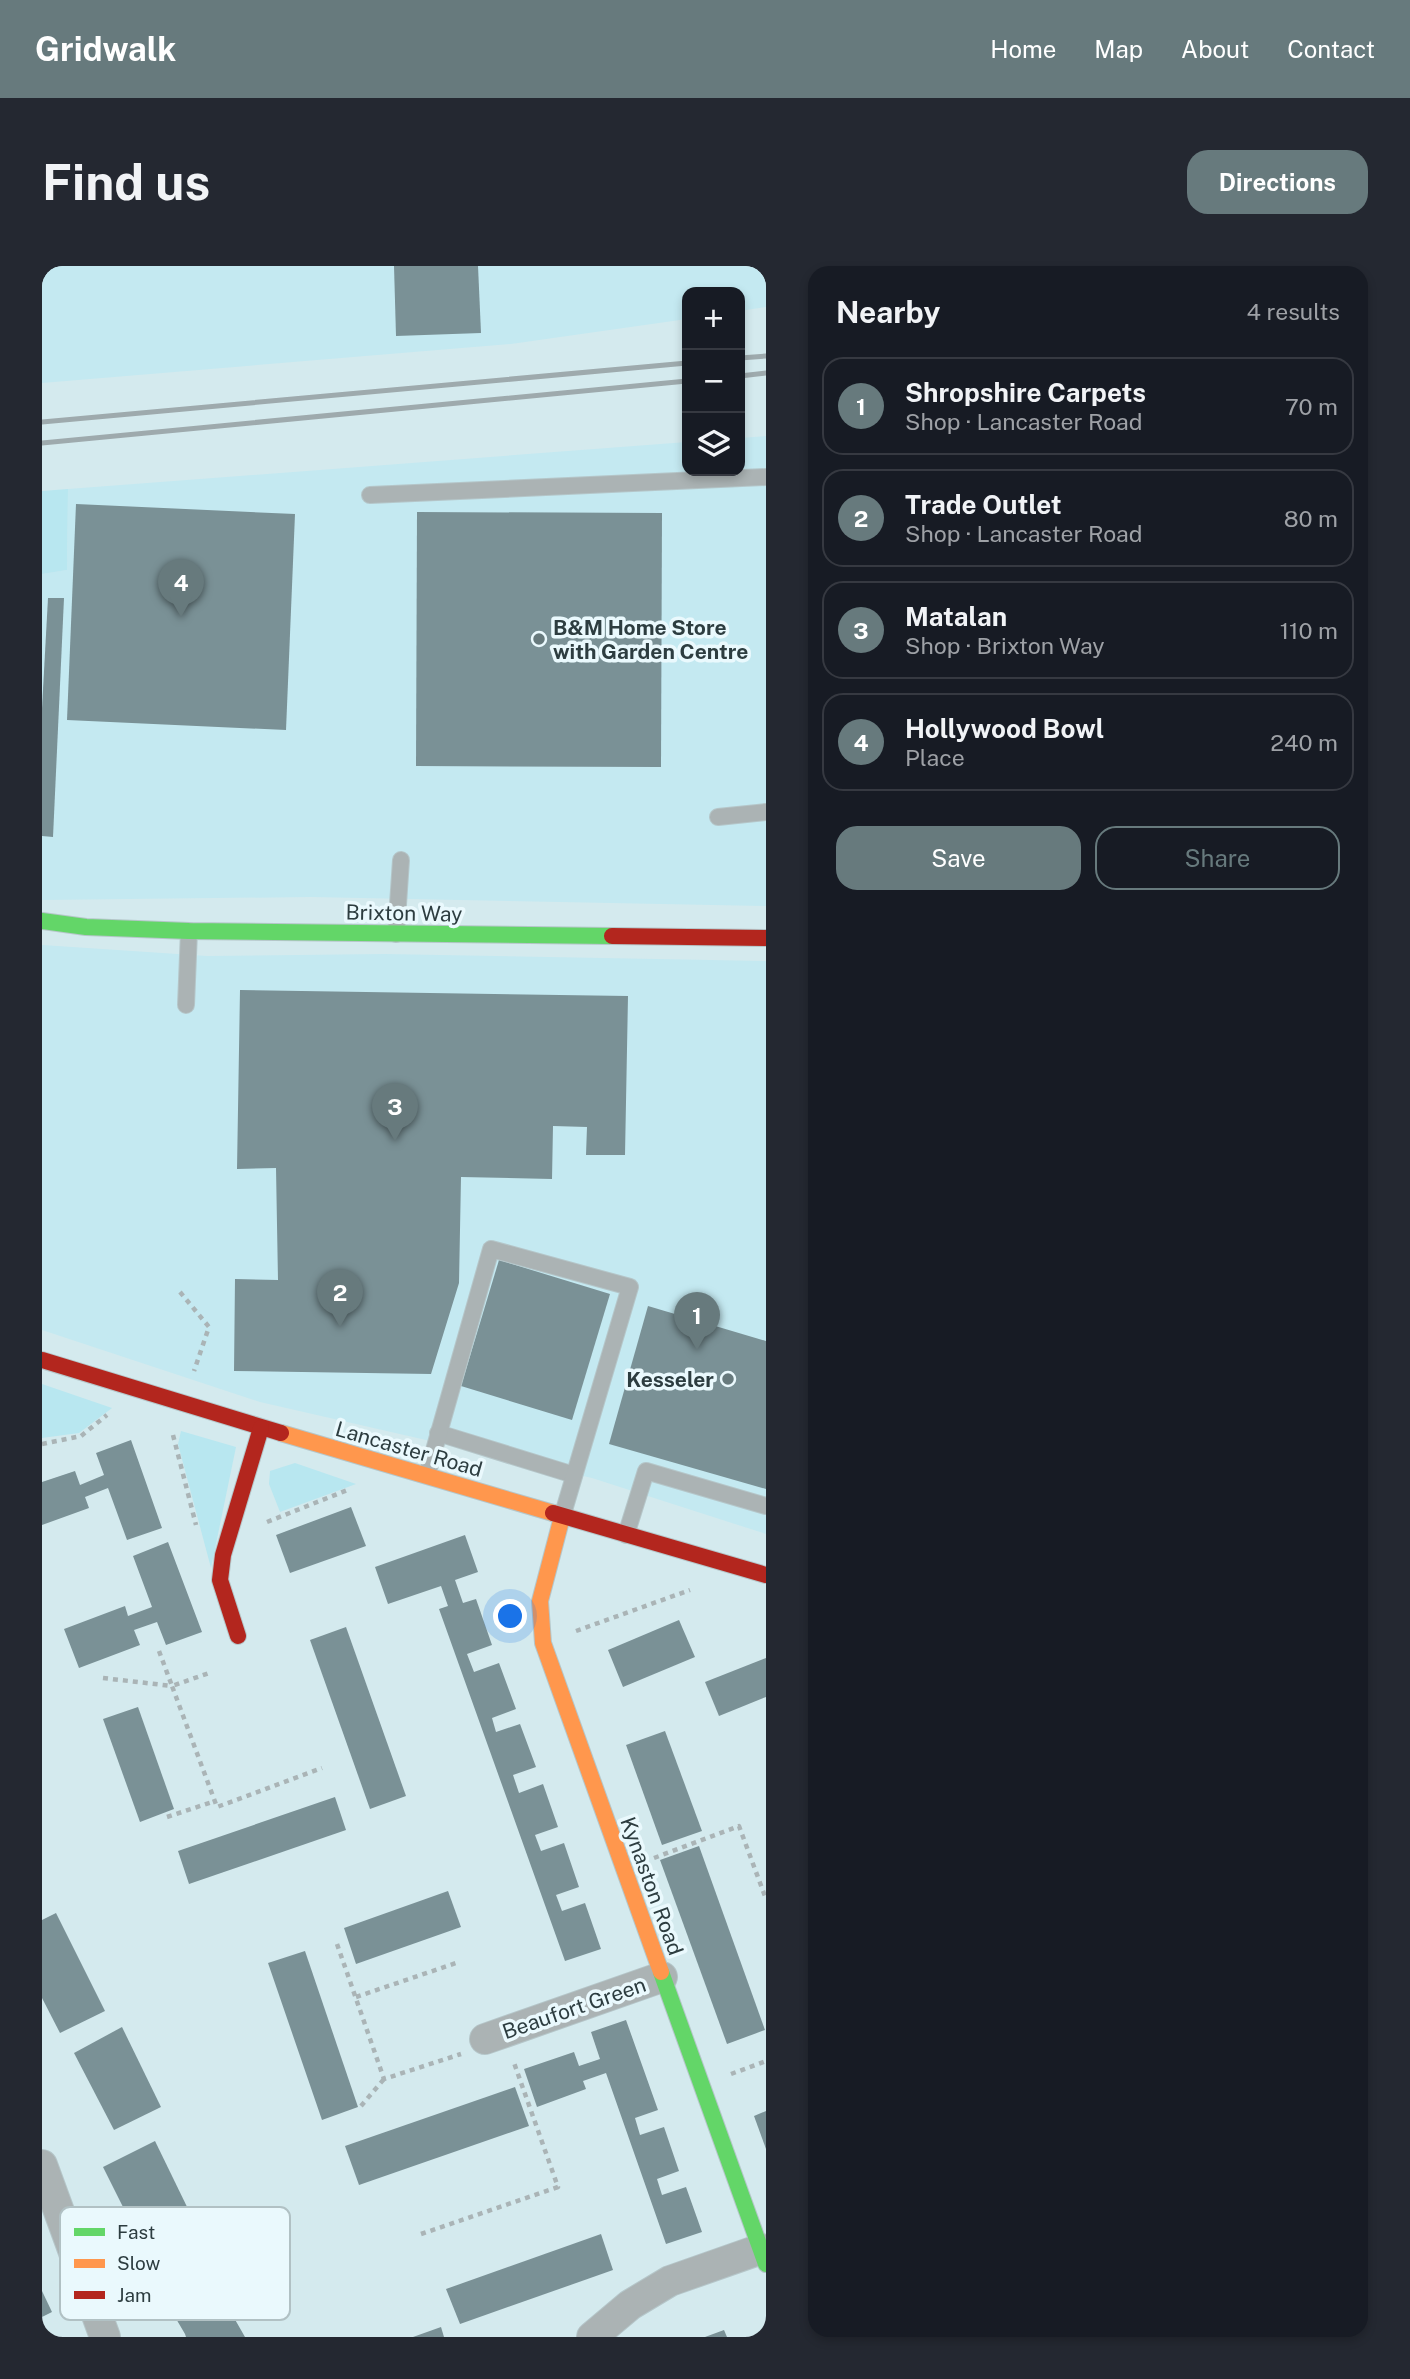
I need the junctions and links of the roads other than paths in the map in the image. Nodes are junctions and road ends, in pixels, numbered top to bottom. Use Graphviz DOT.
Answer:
graph roads {
  1 [pos="766,477"];
  2 [pos="370,495"];
  3 [pos="766,812"];
  4 [pos="718,817"];
  5 [pos="401,860"];
  6 [pos="42,922"];
  7 [pos="189,930"];
  8 [pos="396,934"];
  9 [pos="766,938"];
  10 [pos="186,1005"];
  11 [pos="42,1360"];
  12 [pos="261,1428"];
  13 [pos="438,1433"];
  14 [pos="427,1475"];
  15 [pos="573,1475"];
  16 [pos="766,1506"];
  17 [pos="562,1517"];
  18 [pos="626,1535"];
  19 [pos="766,1575"];
  20 [pos="237,1636"];
  21 [pos="662,1977"];
  22 [pos="494,2036"];
  23 [pos="42,2165"];
  24 [pos="60,2214"];
  25 [pos="763,2256"];
  26 [pos="99,2320"];
  27 [pos="105,2337"];
  28 [pos="592,2337"];
  1 -- 2 [label="lane"];
  3 -- 4 [label="lane"];
  5 -- 8 [label="lane"];
  6 -- 7 [label="street, Brixton Way"];
  7 -- 8 [label="street, Brixton Way"];
  7 -- 10 [label="lane"];
  8 -- 9 [label="street, Brixton Way"];
  11 -- 12 [label="street, Lancaster Road"];
  12 -- 14 [label="street, Lancaster Road"];
  12 -- 20 [label="street"];
  13 -- 14 [label="lane"];
  13 -- 15 [label="lane"];
  13 -- 15 [label="lane"];
  14 -- 17 [label="street, Lancaster Road"];
  15 -- 17 [label="lane"];
  16 -- 18 [label="lane"];
  17 -- 18 [label="street, Lancaster Road"];
  17 -- 21 [label="street, Kynaston Road"];
  18 -- 19 [label="street, Lancaster Road"];
  21 -- 22 [label="street, Beaufort Green"];
  21 -- 25 [label="street, Kynaston Road"];
  23 -- 24 [label="street"];
  25 -- 28 [label="street"];
  26 -- 27 [label="street"];
}
